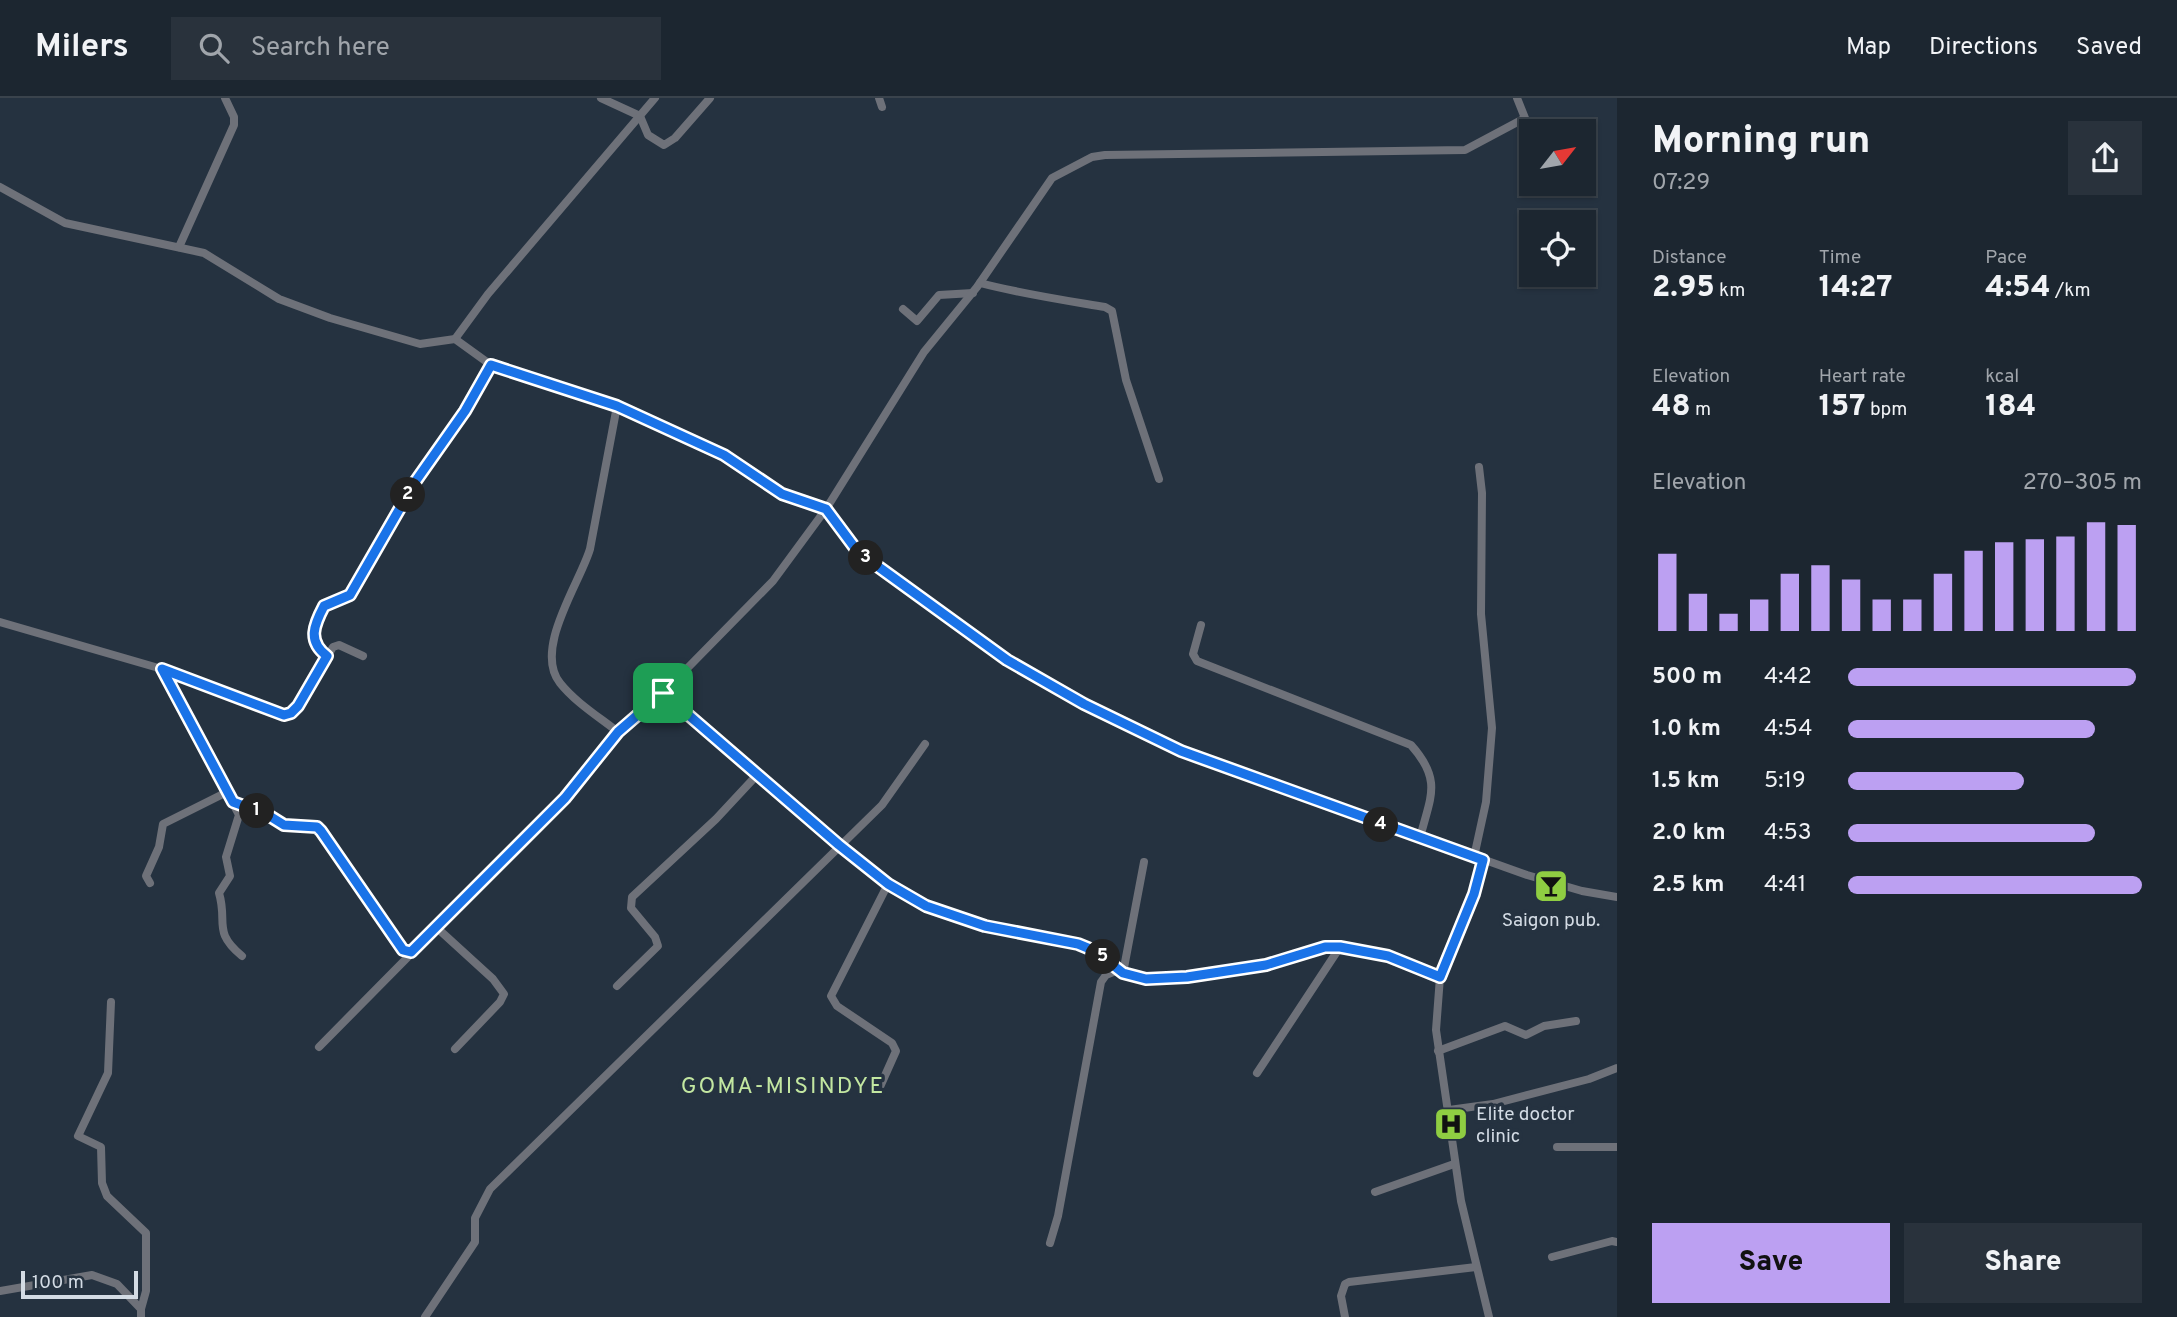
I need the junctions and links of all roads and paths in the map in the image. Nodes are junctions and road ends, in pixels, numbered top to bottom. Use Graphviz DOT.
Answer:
graph roads {
  1 [pos="225,98"];
  2 [pos="601,98"];
  3 [pos="655,98"];
  4 [pos="710,98"];
  5 [pos="1517,98"];
  6 [pos="640,116"];
  7 [pos="0,187"];
  8 [pos="179,247"];
  9 [pos="980,283"];
  10 [pos="973,293"];
  11 [pos="903,309"];
  12 [pos="455,339"];
  13 [pos="491,365"];
  14 [pos="617,406"];
  15 [pos="1479,467"];
  16 [pos="1159,478"];
  17 [pos="826,509"];
  18 [pos="0,622"];
  19 [pos="1201,625"];
  20 [pos="327,656"];
  21 [pos="363,656"];
  22 [pos="162,669"];
  23 [pos="663,693"];
  24 [pos="618,732"];
  25 [pos="925,744"];
  26 [pos="757,775"];
  27 [pos="227,792"];
  28 [pos="233,802"];
  29 [pos="1420,838"];
  30 [pos="839,845"];
  31 [pos="1479,859"];
  32 [pos="1144,863"];
  33 [pos="150,883"];
  34 [pos="888,884"];
  35 [pos="1617,897"];
  36 [pos="436,927"];
  37 [pos="1340,947"];
  38 [pos="411,952"];
  39 [pos="242,956"];
  40 [pos="1121,971"];
  41 [pos="1440,977"];
  42 [pos="617,986"];
  43 [pos="111,1002"];
  44 [pos="1576,1021"];
  45 [pos="320,1047"];
  46 [pos="454,1049"];
  47 [pos="1438,1051"];
  48 [pos="1617,1068"];
  49 [pos="1256,1073"];
  50 [pos="879,1089"];
  51 [pos="1449,1110"];
  52 [pos="1557,1147"];
  53 [pos="1617,1147"];
  54 [pos="1454,1164"];
  55 [pos="1375,1192"];
  56 [pos="1617,1242"];
  57 [pos="1050,1243"];
  58 [pos="1552,1257"];
  59 [pos="1476,1268"];
  60 [pos="0,1291"];
  61 [pos="141,1313"];
  62 [pos="425,1317"];
  63 [pos="1345,1317"];
  64 [pos="1489,1317"];
  1 -- 8 [label="street"];
  2 -- 6 [label="street"];
  3 -- 6 [label="street"];
  4 -- 6 [label="street"];
  5 -- 9 [label="street"];
  6 -- 12 [label="street"];
  7 -- 8 [label="street"];
  8 -- 12 [label="street"];
  9 -- 10 [label="street"];
  9 -- 16 [label="street"];
  10 -- 11 [label="street"];
  10 -- 17 [label="street"];
  12 -- 13 [label="street"];
  13 -- 14 [label="street"];
  13 -- 20 [label="street"];
  14 -- 17 [label="street"];
  14 -- 24 [label="street"];
  15 -- 31 [label="street"];
  17 -- 23 [label="street"];
  17 -- 29 [label="street"];
  18 -- 22 [label="street"];
  19 -- 29 [label="street"];
  20 -- 21 [label="street"];
  20 -- 22 [label="street"];
  22 -- 27 [label="street"];
  23 -- 24 [label="street"];
  23 -- 26 [label="street"];
  24 -- 36 [label="street"];
  25 -- 30 [label="street"];
  26 -- 30 [label="street"];
  26 -- 42 [label="street"];
  27 -- 28 [label="street"];
  27 -- 33 [label="street"];
  28 -- 38 [label="street"];
  28 -- 39 [label="street"];
  29 -- 31 [label="street"];
  30 -- 34 [label="street"];
  30 -- 62 [label="street"];
  31 -- 35 [label="street"];
  31 -- 41 [label="street"];
  32 -- 40 [label="street"];
  34 -- 40 [label="street"];
  34 -- 50 [label="street"];
  36 -- 38 [label="street"];
  36 -- 46 [label="street"];
  37 -- 40 [label="street"];
  37 -- 41 [label="street"];
  37 -- 49 [label="street"];
  38 -- 45 [label="street"];
  40 -- 57 [label="street"];
  41 -- 47 [label="street"];
  43 -- 61 [label="street"];
  44 -- 47 [label="street"];
  47 -- 51 [label="street"];
  48 -- 51 [label="street"];
  51 -- 54 [label="street"];
  52 -- 53 [label="street"];
  54 -- 55 [label="street"];
  54 -- 59 [label="street"];
  56 -- 58 [label="street"];
  59 -- 63 [label="street"];
  59 -- 64 [label="street"];
  60 -- 61 [label="street"];
}
